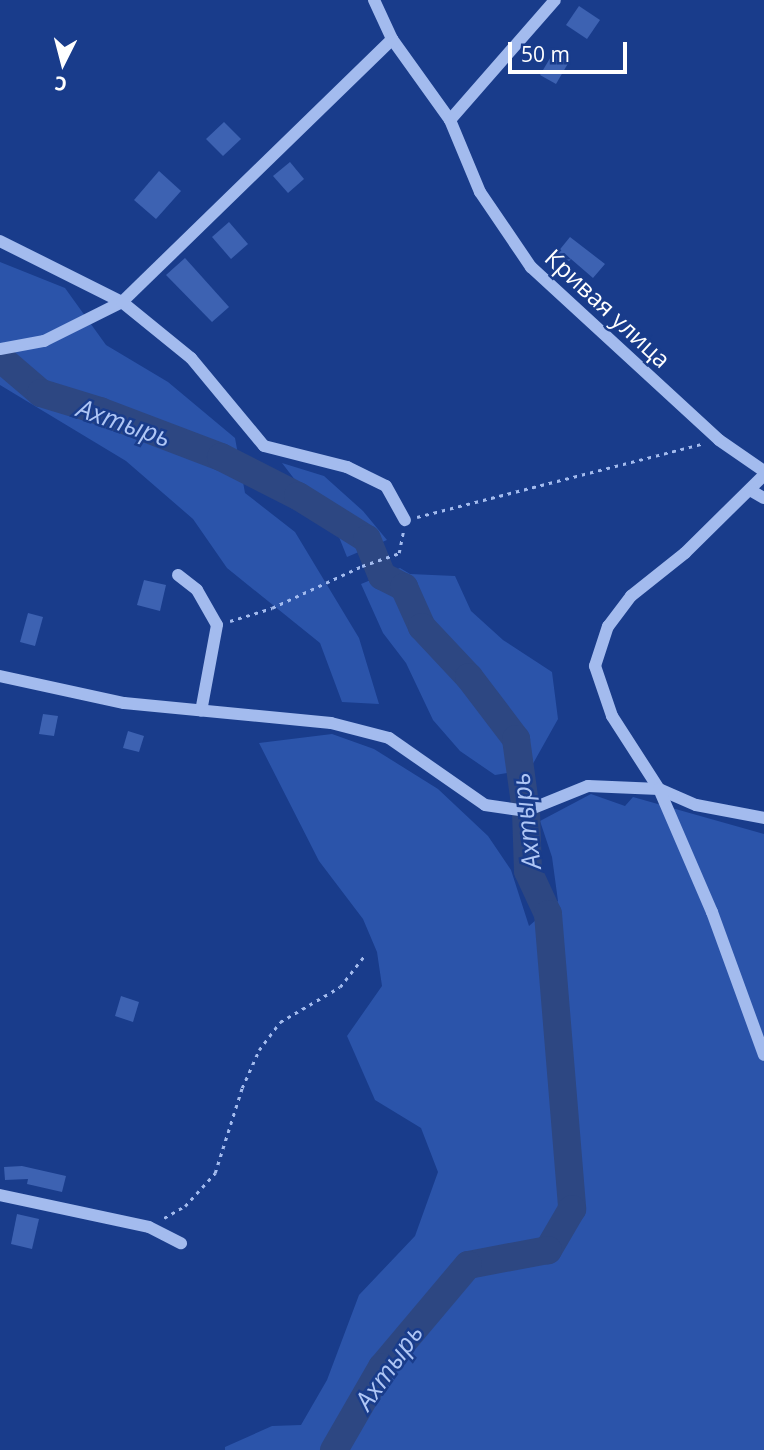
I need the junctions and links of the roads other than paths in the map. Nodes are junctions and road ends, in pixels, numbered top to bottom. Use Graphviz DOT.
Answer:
graph roads {
  1 [pos="374,0"];
  2 [pos="555,0"];
  3 [pos="392,39"];
  4 [pos="450,120"];
  5 [pos="0,241"];
  6 [pos="122,302"];
  7 [pos="0,349"];
  8 [pos="764,473"];
  9 [pos="750,490"];
  10 [pos="764,498"];
  11 [pos="405,520"];
  12 [pos="178,575"];
  13 [pos="0,676"];
  14 [pos="201,711"];
  15 [pos="659,789"];
  16 [pos="764,818"];
  17 [pos="764,1055"];
  18 [pos="0,1195"];
  19 [pos="181,1244"];
  1 -- 3 [label="street, Кривая улица"];
  2 -- 4 [label="street"];
  3 -- 4 [label="street, Кривая улица"];
  3 -- 6 [label="street"];
  4 -- 8 [label="street, Кривая улица"];
  5 -- 6 [label="street"];
  6 -- 7 [label="street"];
  6 -- 11 [label="street"];
  8 -- 9 [label="street"];
  9 -- 10 [label="street"];
  9 -- 15 [label="street"];
  12 -- 14 [label="street"];
  13 -- 14 [label="street"];
  14 -- 15 [label="street"];
  15 -- 16 [label="street"];
  15 -- 17 [label="street"];
  18 -- 19 [label="street"];
}
